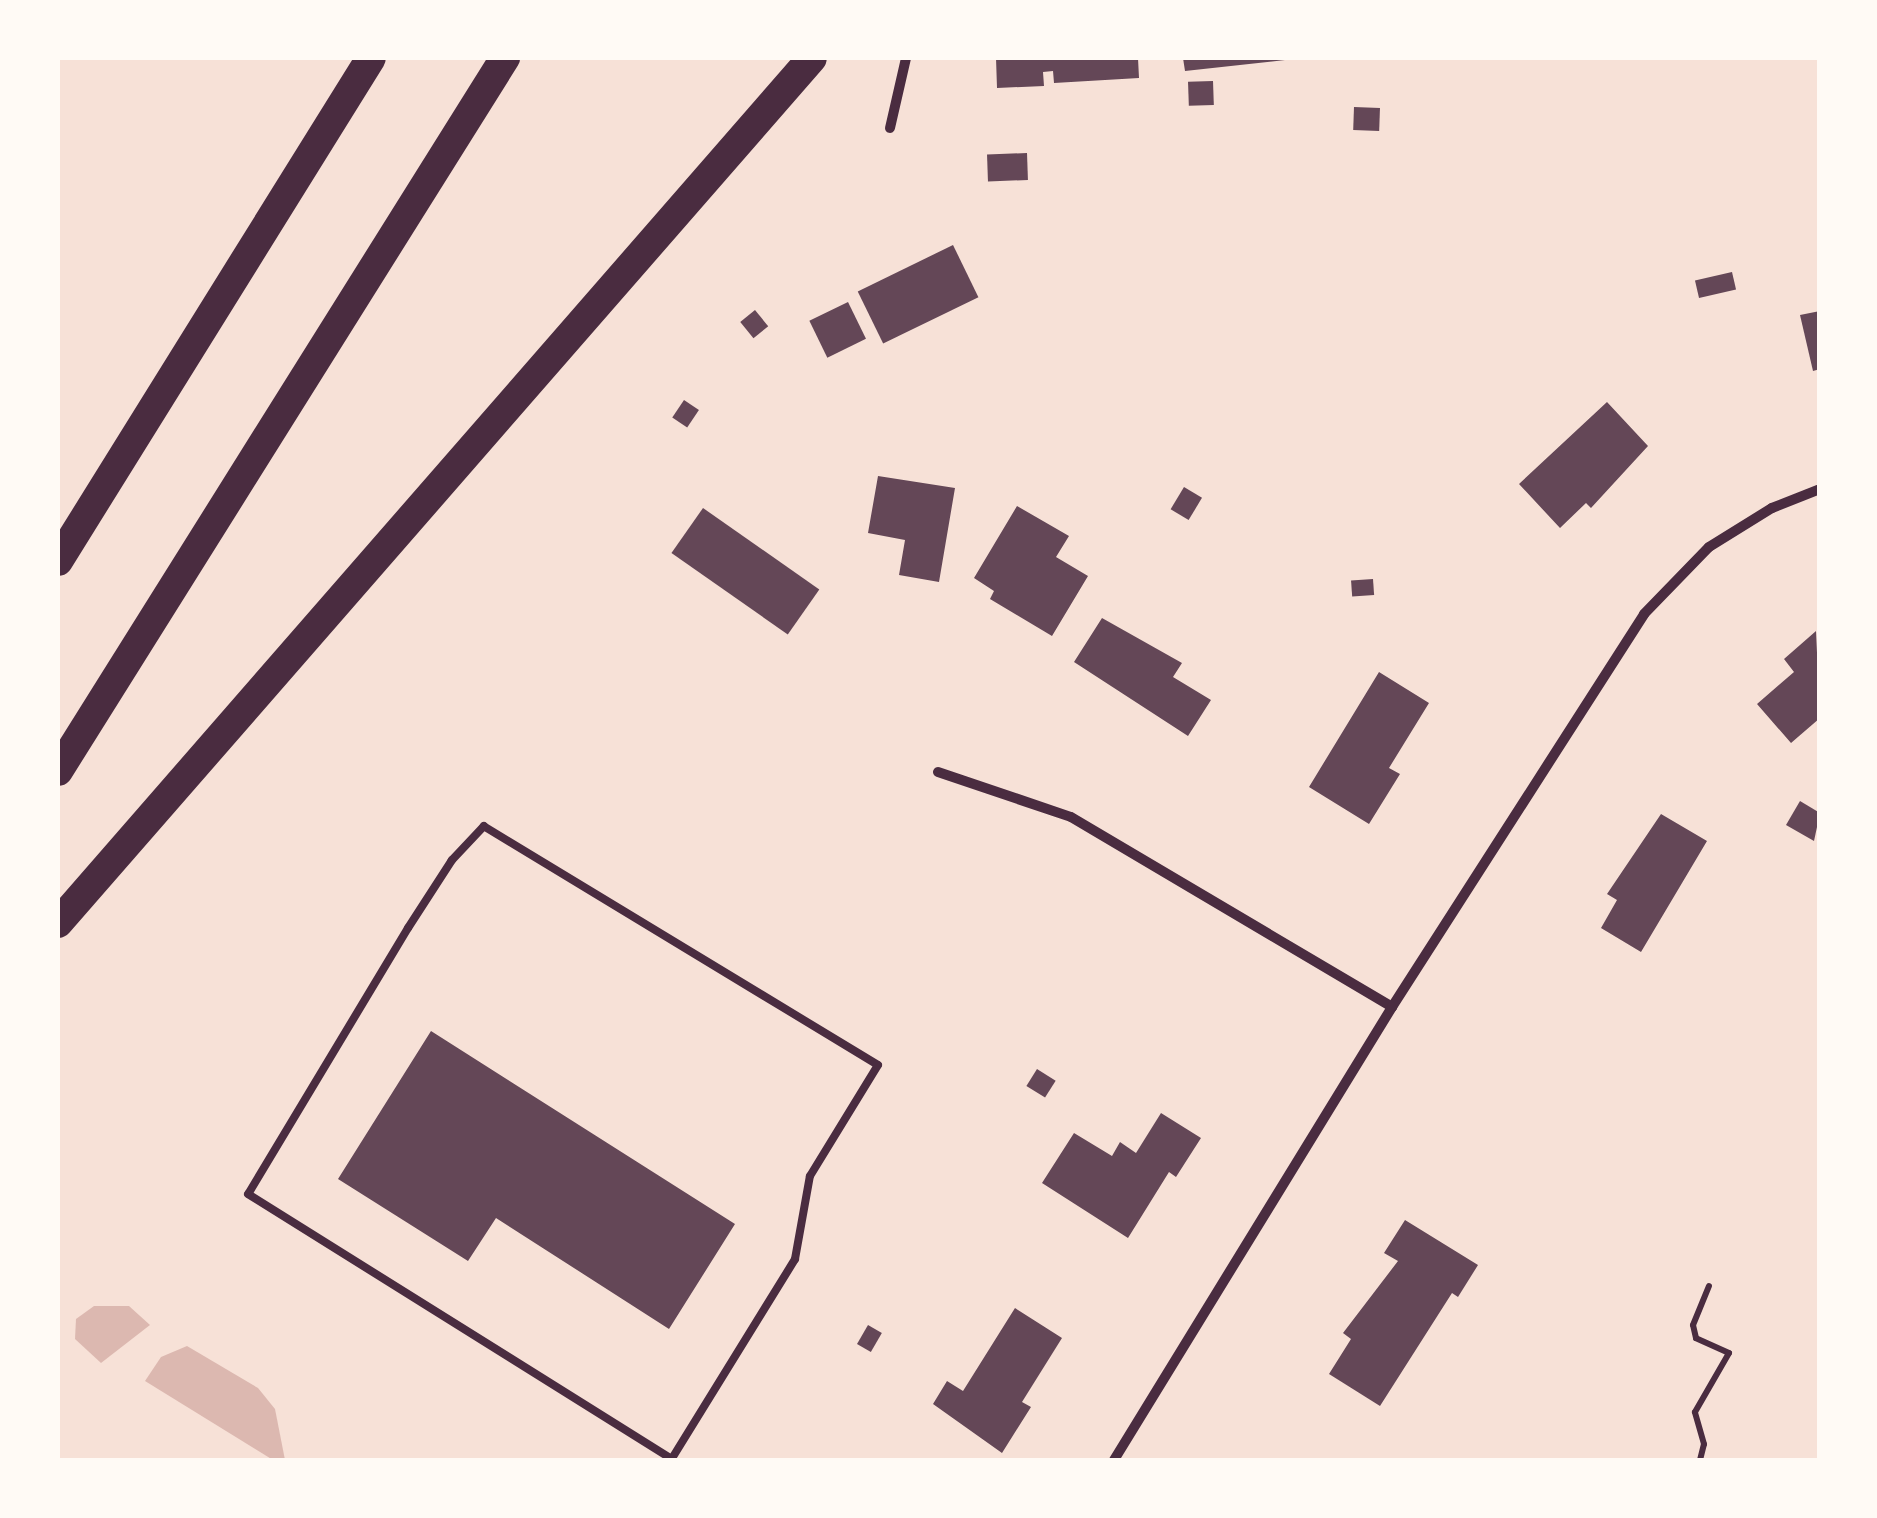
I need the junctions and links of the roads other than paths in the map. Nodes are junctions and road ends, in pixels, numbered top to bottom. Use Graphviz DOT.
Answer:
graph roads {
  1 [pos="371,58"];
  2 [pos="505,58"];
  3 [pos="812,58"];
  4 [pos="906,58"];
  5 [pos="890,128"];
  6 [pos="1820,489"];
  7 [pos="58,560"];
  8 [pos="58,771"];
  9 [pos="938,772"];
  10 [pos="58,923"];
  11 [pos="1392,1006"];
  12 [pos="671,1460"];
  13 [pos="1114,1460"];
  1 -- 7 [label="highway"];
  2 -- 8 [label="highway"];
  3 -- 10 [label="highway"];
  4 -- 5 [label="street"];
  6 -- 11 [label="street"];
  9 -- 11 [label="street"];
  11 -- 13 [label="street"];
  12 -- 12 [label="lane"];
}
